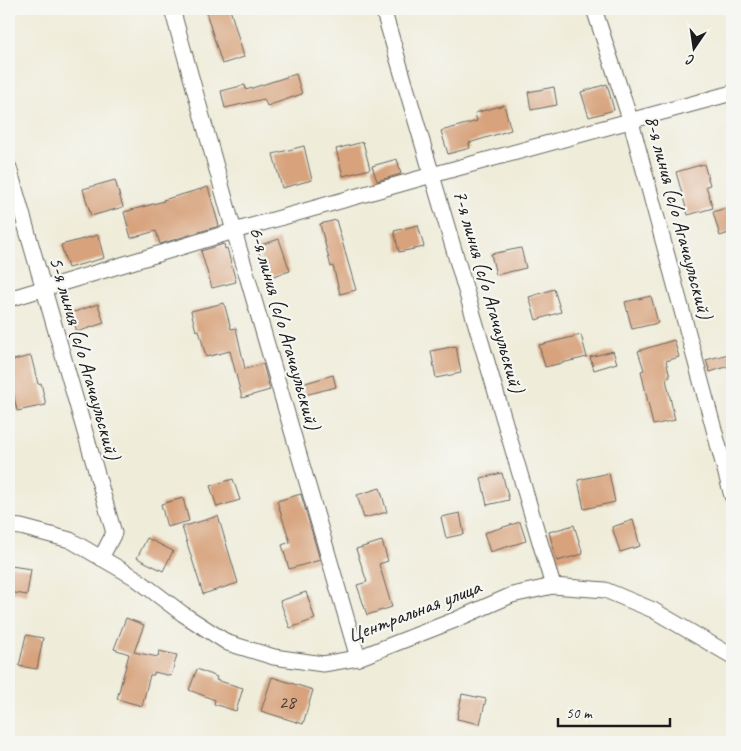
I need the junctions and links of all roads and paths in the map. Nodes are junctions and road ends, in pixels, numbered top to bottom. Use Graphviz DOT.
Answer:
graph roads {
  1 [pos="172,9"];
  2 [pos="383,9"];
  3 [pos="594,9"];
  4 [pos="732,94"];
  5 [pos="631,122"];
  6 [pos="9,168"];
  7 [pos="432,175"];
  8 [pos="234,231"];
  9 [pos="43,289"];
  10 [pos="9,299"];
  11 [pos="732,496"];
  12 [pos="9,526"];
  13 [pos="101,558"];
  14 [pos="553,586"];
  15 [pos="732,656"];
  16 [pos="358,658"];
  1 -- 8 [label="street, 6-я линия (с/о Агачаульский)"];
  2 -- 7 [label="street, 7-я линия (с/о Агачаульский)"];
  3 -- 5 [label="street, 8-я линия (с/о Агачаульский)"];
  4 -- 5 [label="street"];
  5 -- 7 [label="street"];
  5 -- 11 [label="street, 8-я линия (с/о Агачаульский)"];
  6 -- 9 [label="street, 5-я линия (с/о Агачаульский)"];
  7 -- 8 [label="street"];
  7 -- 14 [label="street, 7-я линия (с/о Агачаульский)"];
  8 -- 9 [label="street"];
  8 -- 16 [label="street, 6-я линия (с/о Агачаульский)"];
  9 -- 10 [label="street"];
  9 -- 13 [label="street, 5-я линия (с/о Агачаульский)"];
  12 -- 13 [label="street, Центральная улица"];
  13 -- 16 [label="street, Центральная улица"];
  14 -- 15 [label="street, Центральная улица"];
  14 -- 16 [label="street, Центральная улица"];
}
